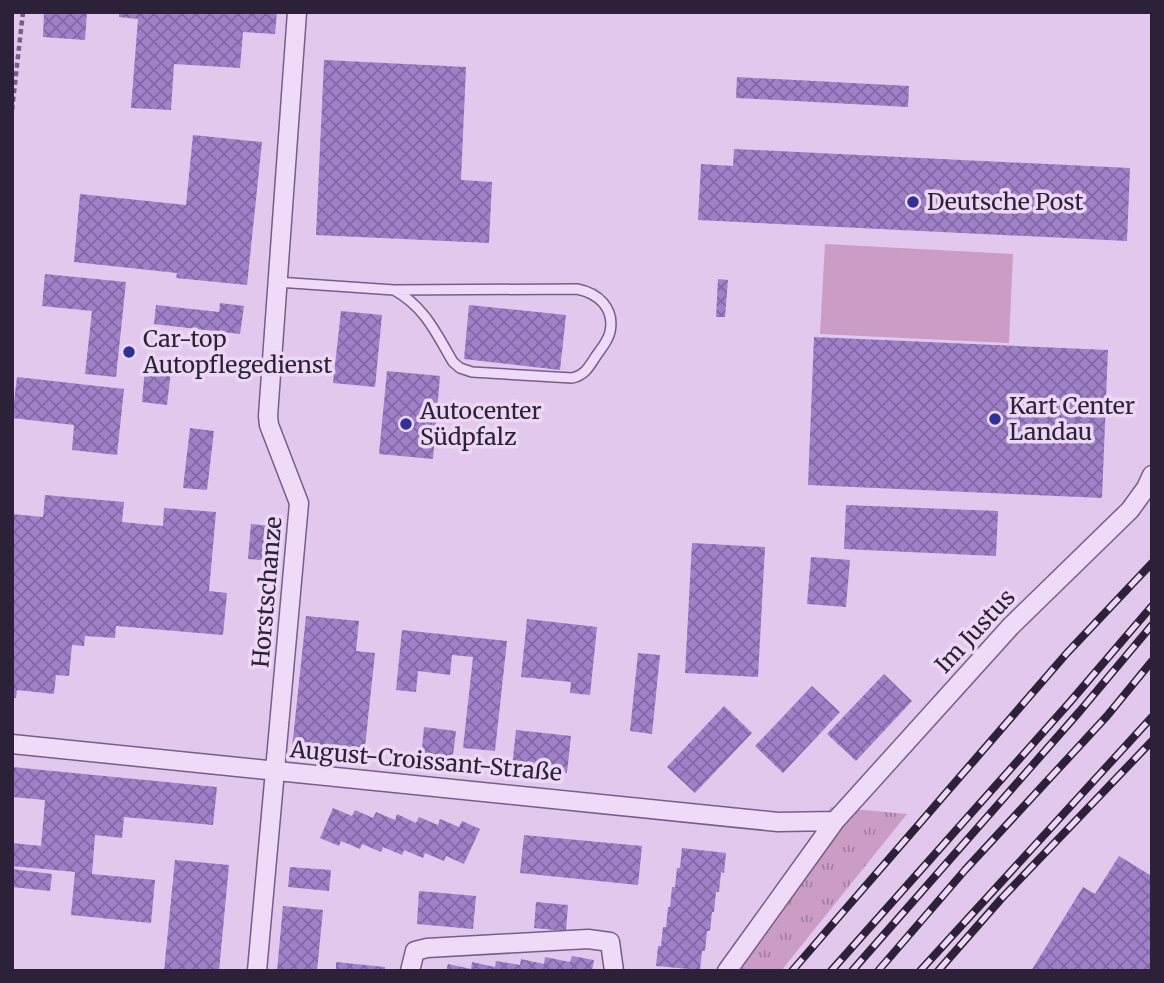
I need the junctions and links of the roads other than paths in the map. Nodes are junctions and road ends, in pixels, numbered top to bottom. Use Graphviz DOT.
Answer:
graph roads {
  1 [pos="297,12"];
  2 [pos="277,282"];
  3 [pos="394,290"];
  4 [pos="1152,475"];
  5 [pos="12,744"];
  6 [pos="276,771"];
  7 [pos="835,821"];
  8 [pos="257,971"];
  9 [pos="410,971"];
  10 [pos="614,971"];
  11 [pos="727,971"];
  1 -- 2 [label="street, Horstschanze"];
  2 -- 3 [label="lane"];
  2 -- 6 [label="street, Horstschanze"];
  3 -- 3 [label="lane"];
  4 -- 7 [label="street, Im Justus"];
  5 -- 6 [label="street, August-Croissant-Straße"];
  6 -- 7 [label="street, August-Croissant-Straße"];
  6 -- 8 [label="street, Horstschanze"];
  7 -- 11 [label="street, Im Justus"];
  9 -- 10 [label="street"];
}
